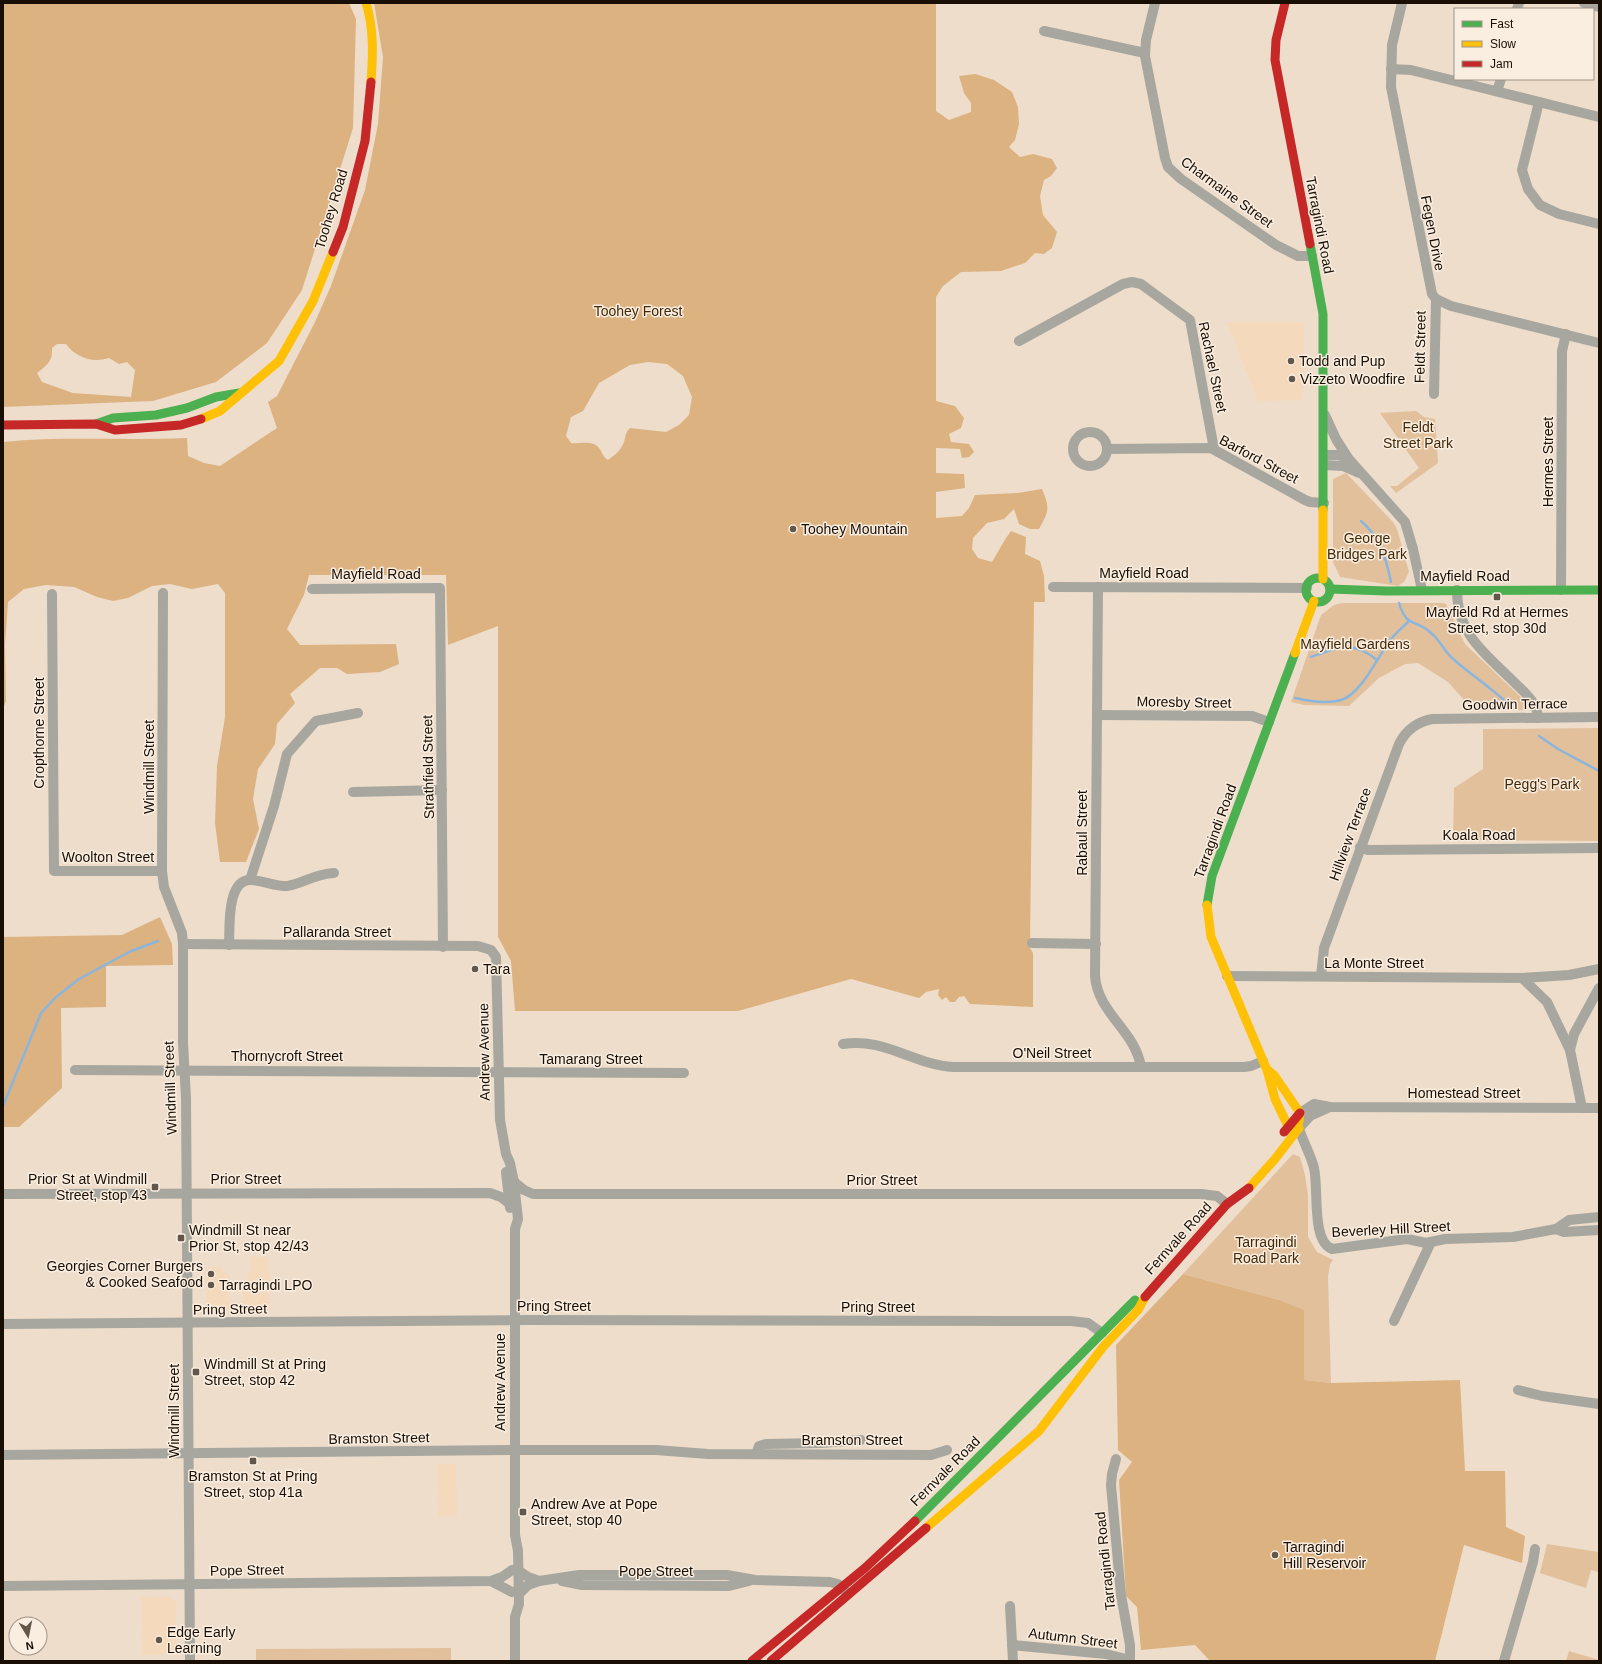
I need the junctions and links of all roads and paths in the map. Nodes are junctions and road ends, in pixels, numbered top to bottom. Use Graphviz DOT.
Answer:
graph roads {
  1 [pos="366,3"];
  2 [pos="1155,3"];
  3 [pos="1286,3"];
  4 [pos="1402,3"];
  5 [pos="1584,3"];
  6 [pos="1599,7"];
  7 [pos="1044,31"];
  8 [pos="1145,53"];
  9 [pos="1391,70"];
  10 [pos="1500,80"];
  11 [pos="1497,91"];
  12 [pos="1539,102"];
  13 [pos="1599,117"];
  14 [pos="1599,224"];
  15 [pos="1312,256"];
  16 [pos="1436,299"];
  17 [pos="1566,334"];
  18 [pos="1018,341"];
  19 [pos="1599,343"];
  20 [pos="238,393"];
  21 [pos="1434,394"];
  22 [pos="1323,411"];
  23 [pos="96,424"];
  24 [pos="3,425"];
  25 [pos="1107,448"];
  26 [pos="1214,449"];
  27 [pos="1348,458"];
  28 [pos="1324,460"];
  29 [pos="1360,474"];
  30 [pos="1324,503"];
  31 [pos="1323,579"];
  32 [pos="1053,587"];
  33 [pos="1098,587"];
  34 [pos="440,588"];
  35 [pos="1307,588"];
  36 [pos="1330,588"];
  37 [pos="312,589"];
  38 [pos="1422,590"];
  39 [pos="1457,590"];
  40 [pos="1561,590"];
  41 [pos="1599,590"];
  42 [pos="163,593"];
  43 [pos="52,594"];
  44 [pos="1314,601"];
  45 [pos="358,713"];
  46 [pos="1097,715"];
  47 [pos="1599,717"];
  48 [pos="1538,718"];
  49 [pos="1432,719"];
  50 [pos="1269,722"];
  51 [pos="442,790"];
  52 [pos="353,792"];
  53 [pos="1360,847"];
  54 [pos="1599,848"];
  55 [pos="54,871"];
  56 [pos="162,871"];
  57 [pos="334,873"];
  58 [pos="250,880"];
  59 [pos="1032,943"];
  60 [pos="183,944"];
  61 [pos="1096,944"];
  62 [pos="229,945"];
  63 [pos="444,947"];
  64 [pos="491,950"];
  65 [pos="1599,969"];
  66 [pos="1227,976"];
  67 [pos="1321,976"];
  68 [pos="1522,978"];
  69 [pos="1599,988"];
  70 [pos="843,1044"];
  71 [pos="1570,1050"];
  72 [pos="1265,1065"];
  73 [pos="1141,1067"];
  74 [pos="75,1070"];
  75 [pos="184,1070"];
  76 [pos="499,1072"];
  77 [pos="684,1073"];
  78 [pos="1330,1107"];
  79 [pos="1582,1108"];
  80 [pos="1599,1108"];
  81 [pos="1300,1113"];
  82 [pos="1288,1126"];
  83 [pos="1299,1128"];
  84 [pos="511,1182"];
  85 [pos="186,1193"];
  86 [pos="3,1194"];
  87 [pos="490,1194"];
  88 [pos="533,1194"];
  89 [pos="1227,1204"];
  90 [pos="513,1206"];
  91 [pos="1599,1217"];
  92 [pos="1556,1229"];
  93 [pos="1599,1230"];
  94 [pos="1431,1242"];
  95 [pos="1149,1291"];
  96 [pos="514,1320"];
  97 [pos="1394,1321"];
  98 [pos="188,1323"];
  99 [pos="3,1324"];
  100 [pos="1102,1333"];
  101 [pos="1518,1390"];
  102 [pos="1599,1404"];
  103 [pos="861,1440"];
  104 [pos="515,1450"];
  105 [pos="947,1450"];
  106 [pos="189,1454"];
  107 [pos="756,1454"];
  108 [pos="3,1455"];
  109 [pos="1116,1459"];
  110 [pos="1534,1549"];
  111 [pos="515,1570"];
  112 [pos="491,1581"];
  113 [pos="538,1581"];
  114 [pos="190,1585"];
  115 [pos="3,1586"];
  116 [pos="841,1587"];
  117 [pos="515,1593"];
  118 [pos="849,1596"];
  119 [pos="1010,1606"];
  120 [pos="1012,1645"];
  121 [pos="190,1661"];
  122 [pos="515,1661"];
  123 [pos="752,1661"];
  124 [pos="771,1661"];
  125 [pos="1013,1661"];
  126 [pos="1130,1661"];
  127 [pos="1504,1661"];
  1 -- 20 [label="street, Toohey Road"];
  2 -- 8 [label="street, Charmaine Street"];
  3 -- 15 [label="street, Tarragindi Road"];
  4 -- 9 [label="street, Fegen Drive"];
  5 -- 6 [label="street"];
  7 -- 8 [label="street"];
  8 -- 15 [label="street, Charmaine Street"];
  9 -- 11 [label="street"];
  9 -- 16 [label="street, Fegen Drive"];
  10 -- 11 [label="street"];
  11 -- 12 [label="street"];
  12 -- 13 [label="street"];
  12 -- 14 [label="street"];
  15 -- 22 [label="street, Tarragindi Road"];
  16 -- 17 [label="street"];
  16 -- 21 [label="street, Feldt Street"];
  17 -- 19 [label="street"];
  17 -- 40 [label="street, Hermes Street"];
  18 -- 26 [label="street, Rachael Street"];
  20 -- 23 [label="street, Toohey Road"];
  20 -- 23 [label="street, Toohey Road"];
  22 -- 27 [label="street"];
  22 -- 28 [label="street, Tarragindi Road"];
  23 -- 24 [label="street, Toohey Road"];
  25 -- 26 [label="street, Barford Street"];
  26 -- 30 [label="street, Barford Street"];
  27 -- 28 [label="street"];
  27 -- 29 [label="street"];
  28 -- 29 [label="street"];
  28 -- 30 [label="street, Tarragindi Road"];
  29 -- 38 [label="street"];
  30 -- 31 [label="street, Tarragindi Road"];
  31 -- 35 [label="street"];
  31 -- 36 [label="street"];
  32 -- 33 [label="street, Mayfield Road"];
  33 -- 35 [label="street, Mayfield Road"];
  33 -- 46 [label="street, Rabaul Street"];
  34 -- 37 [label="street, Mayfield Road"];
  34 -- 51 [label="street, Strathfield Street"];
  35 -- 44 [label="street"];
  36 -- 38 [label="street, Mayfield Road"];
  36 -- 44 [label="street"];
  38 -- 39 [label="street, Mayfield Road"];
  39 -- 40 [label="street, Mayfield Road"];
  39 -- 48 [label="street"];
  40 -- 41 [label="street, Mayfield Road"];
  42 -- 56 [label="street, Windmill Street"];
  43 -- 55 [label="street, Cropthorne Street"];
  44 -- 50 [label="street, Tarragindi Road"];
  45 -- 58 [label="street"];
  46 -- 50 [label="street, Moresby Street"];
  46 -- 61 [label="street, Rabaul Street"];
  47 -- 48 [label="street, Goodwin Terrace"];
  48 -- 49 [label="street, Goodwin Terrace"];
  49 -- 53 [label="street, Hillview Terrace"];
  50 -- 66 [label="street, Tarragindi Road"];
  51 -- 52 [label="street"];
  51 -- 63 [label="street, Strathfield Street"];
  53 -- 54 [label="street, Koala Road"];
  53 -- 67 [label="street, Hillview Terrace"];
  55 -- 56 [label="street, Woolton Street"];
  56 -- 60 [label="street, Windmill Street"];
  57 -- 58 [label="street"];
  58 -- 62 [label="street"];
  59 -- 61 [label="street"];
  60 -- 62 [label="street, Pallaranda Street"];
  60 -- 75 [label="street, Windmill Street"];
  61 -- 73 [label="street, Rabaul Street"];
  62 -- 63 [label="street, Pallaranda Street"];
  63 -- 64 [label="street, Pallaranda Street"];
  64 -- 76 [label="street, Andrew Avenue"];
  65 -- 68 [label="street, La Monte Street"];
  66 -- 67 [label="street, La Monte Street"];
  66 -- 72 [label="street, Tarragindi Road"];
  67 -- 68 [label="street, La Monte Street"];
  68 -- 71 [label="street"];
  69 -- 71 [label="street"];
  70 -- 73 [label="street, O'Neil Street"];
  71 -- 79 [label="street"];
  72 -- 73 [label="street, O'Neil Street"];
  72 -- 81 [label="street, Tarragindi Road"];
  72 -- 82 [label="street, Tarragindi Road"];
  74 -- 75 [label="street, Thornycroft Street"];
  75 -- 76 [label="street, Thornycroft Street"];
  75 -- 85 [label="street, Windmill Street"];
  76 -- 77 [label="street, Tamarang Street"];
  76 -- 84 [label="street, Andrew Avenue"];
  78 -- 79 [label="street, Homestead Street"];
  78 -- 81 [label="street, Homestead Street"];
  78 -- 83 [label="street, Homestead Street"];
  79 -- 80 [label="street, Homestead Street"];
  81 -- 82 [label="street, Fernvale Road"];
  81 -- 83 [label="street"];
  82 -- 83 [label="street"];
  82 -- 89 [label="street, Fernvale Road"];
  83 -- 89 [label="street, Fernvale Road"];
  83 -- 94 [label="street, Beverley Hill Street"];
  84 -- 87 [label="street"];
  84 -- 88 [label="street"];
  84 -- 90 [label="street, Andrew Avenue"];
  85 -- 86 [label="street, Prior Street"];
  85 -- 87 [label="street, Prior Street"];
  85 -- 98 [label="street, Windmill Street"];
  87 -- 90 [label="street, Prior Street"];
  88 -- 89 [label="street, Prior Street"];
  88 -- 90 [label="street"];
  89 -- 95 [label="street, Fernvale Road"];
  90 -- 96 [label="street, Andrew Avenue"];
  91 -- 92 [label="street, Beverley Hill Street"];
  92 -- 93 [label="street, Beverley Hill Street"];
  92 -- 94 [label="street, Beverley Hill Street"];
  94 -- 97 [label="street"];
  95 -- 100 [label="street, Fernvale Road"];
  95 -- 118 [label="street, Fernvale Road"];
  96 -- 98 [label="street, Pring Street"];
  96 -- 100 [label="street, Pring Street"];
  96 -- 104 [label="street, Andrew Avenue"];
  98 -- 99 [label="street, Pring Street"];
  98 -- 106 [label="street, Windmill Street"];
  100 -- 116 [label="street, Fernvale Road"];
  101 -- 102 [label="street"];
  103 -- 107 [label="street, Bramston Street"];
  104 -- 106 [label="street, Bramston Street"];
  104 -- 107 [label="street, Bramston Street"];
  104 -- 111 [label="street, Andrew Avenue"];
  105 -- 107 [label="street, Bramston Street"];
  106 -- 108 [label="street, Bramston Street"];
  106 -- 114 [label="street, Windmill Street"];
  109 -- 126 [label="street, Tarragindi Road"];
  110 -- 127 [label="street"];
  111 -- 112 [label="street, Pope Street"];
  111 -- 113 [label="street"];
  111 -- 117 [label="street, Andrew Avenue"];
  112 -- 114 [label="street, Pope Street"];
  112 -- 117 [label="street, Pope Street"];
  113 -- 116 [label="street, Pope Street"];
  113 -- 117 [label="street, Pope Street"];
  114 -- 115 [label="street, Pope Street"];
  114 -- 121 [label="street, Windmill Street"];
  116 -- 118 [label="street"];
  116 -- 123 [label="street, Fernvale Road"];
  117 -- 122 [label="street, Andrew Avenue"];
  118 -- 124 [label="street, Fernvale Road"];
  119 -- 120 [label="street"];
  120 -- 125 [label="street"];
  120 -- 126 [label="street, Autumn Street"];
}
